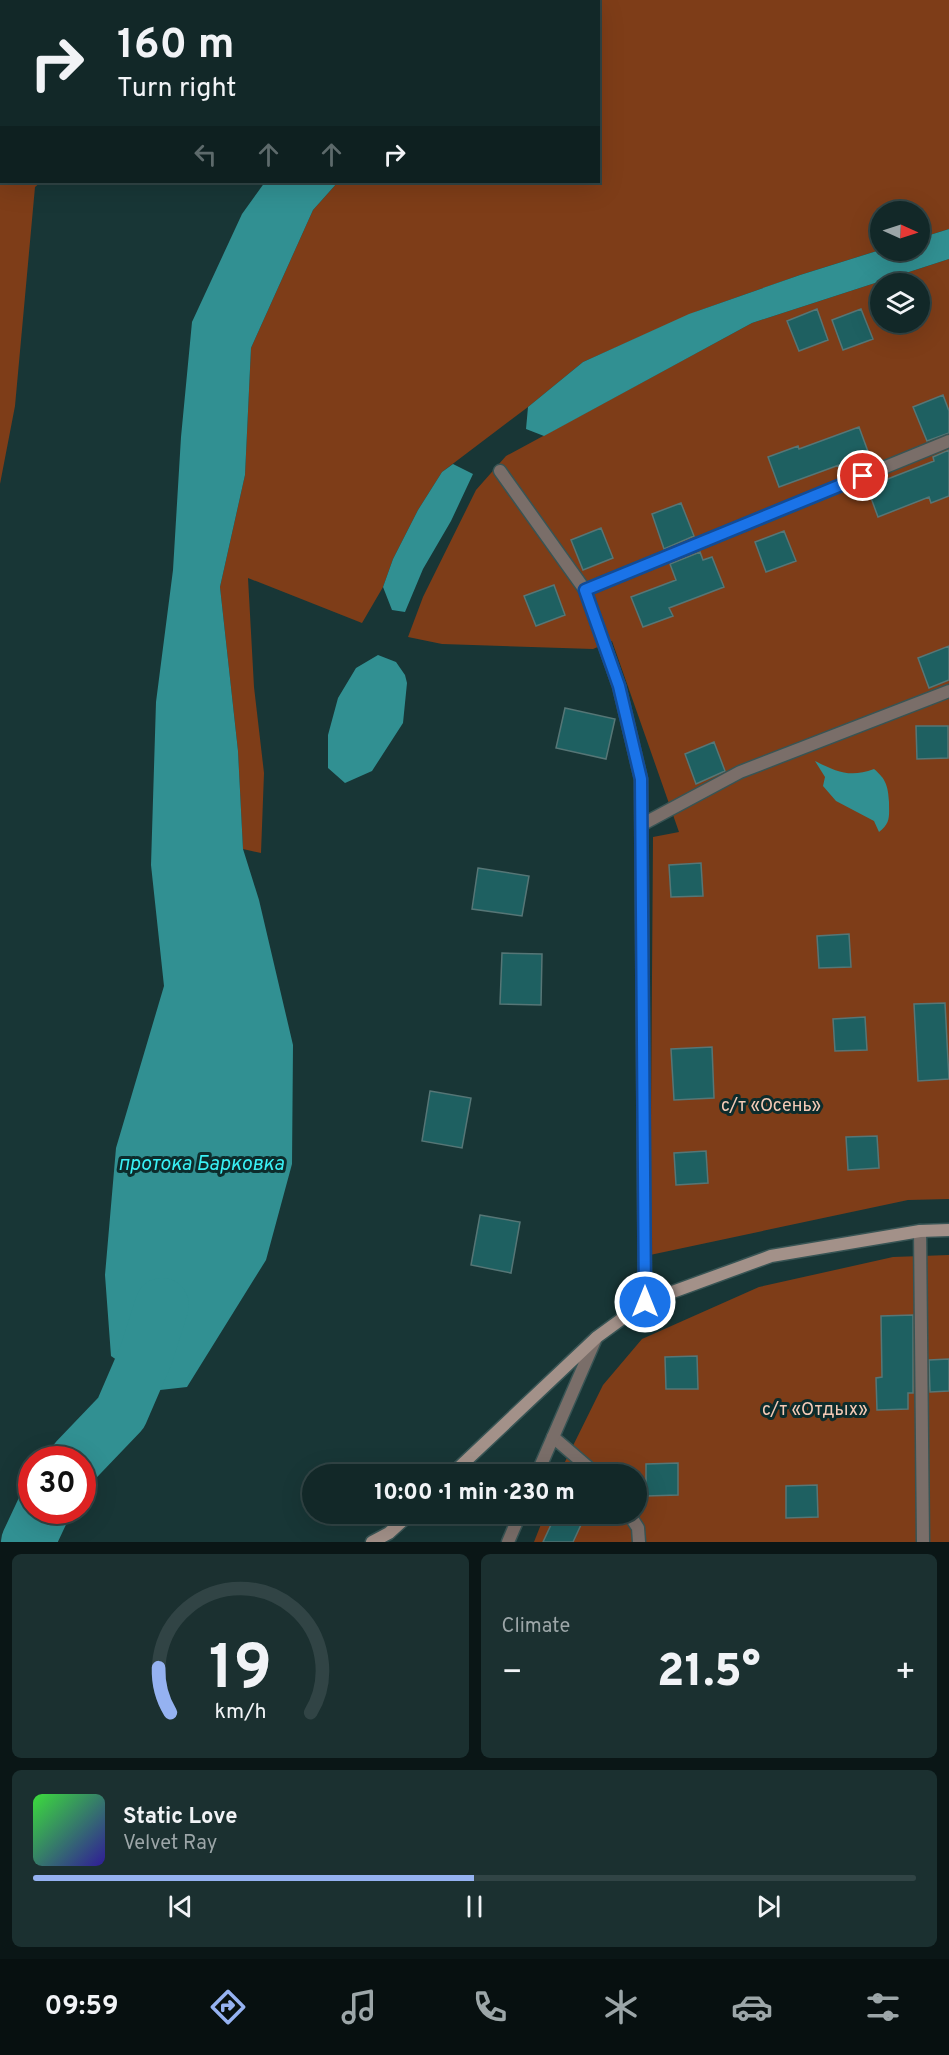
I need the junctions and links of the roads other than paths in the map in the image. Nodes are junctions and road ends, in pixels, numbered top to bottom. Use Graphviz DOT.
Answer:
graph roads {
  1 [pos="949,441"];
  2 [pos="500,471"];
  3 [pos="585,590"];
  4 [pos="949,691"];
  5 [pos="643,824"];
  6 [pos="949,1230"];
  7 [pos="920,1231"];
  8 [pos="645,1302"];
  9 [pos="597,1337"];
  10 [pos="553,1437"];
  11 [pos="463,1464"];
  12 [pos="541,1464"];
  13 [pos="585,1464"];
  14 [pos="399,1524"];
  15 [pos="516,1524"];
  16 [pos="635,1524"];
  17 [pos="372,1542"];
  18 [pos="508,1542"];
  19 [pos="639,1542"];
  20 [pos="923,1542"];
  1 -- 3 [label="street"];
  2 -- 3 [label="street"];
  3 -- 5 [label="street"];
  4 -- 5 [label="street"];
  5 -- 8 [label="street"];
  6 -- 7 [label="main road"];
  7 -- 8 [label="main road"];
  7 -- 20 [label="street"];
  8 -- 9 [label="main road"];
  9 -- 10 [label="street"];
  9 -- 11 [label="main road"];
  10 -- 12 [label="street"];
  10 -- 13 [label="street"];
  14 -- 17 [label="main road"];
  15 -- 18 [label="street"];
  16 -- 19 [label="street"];
}
